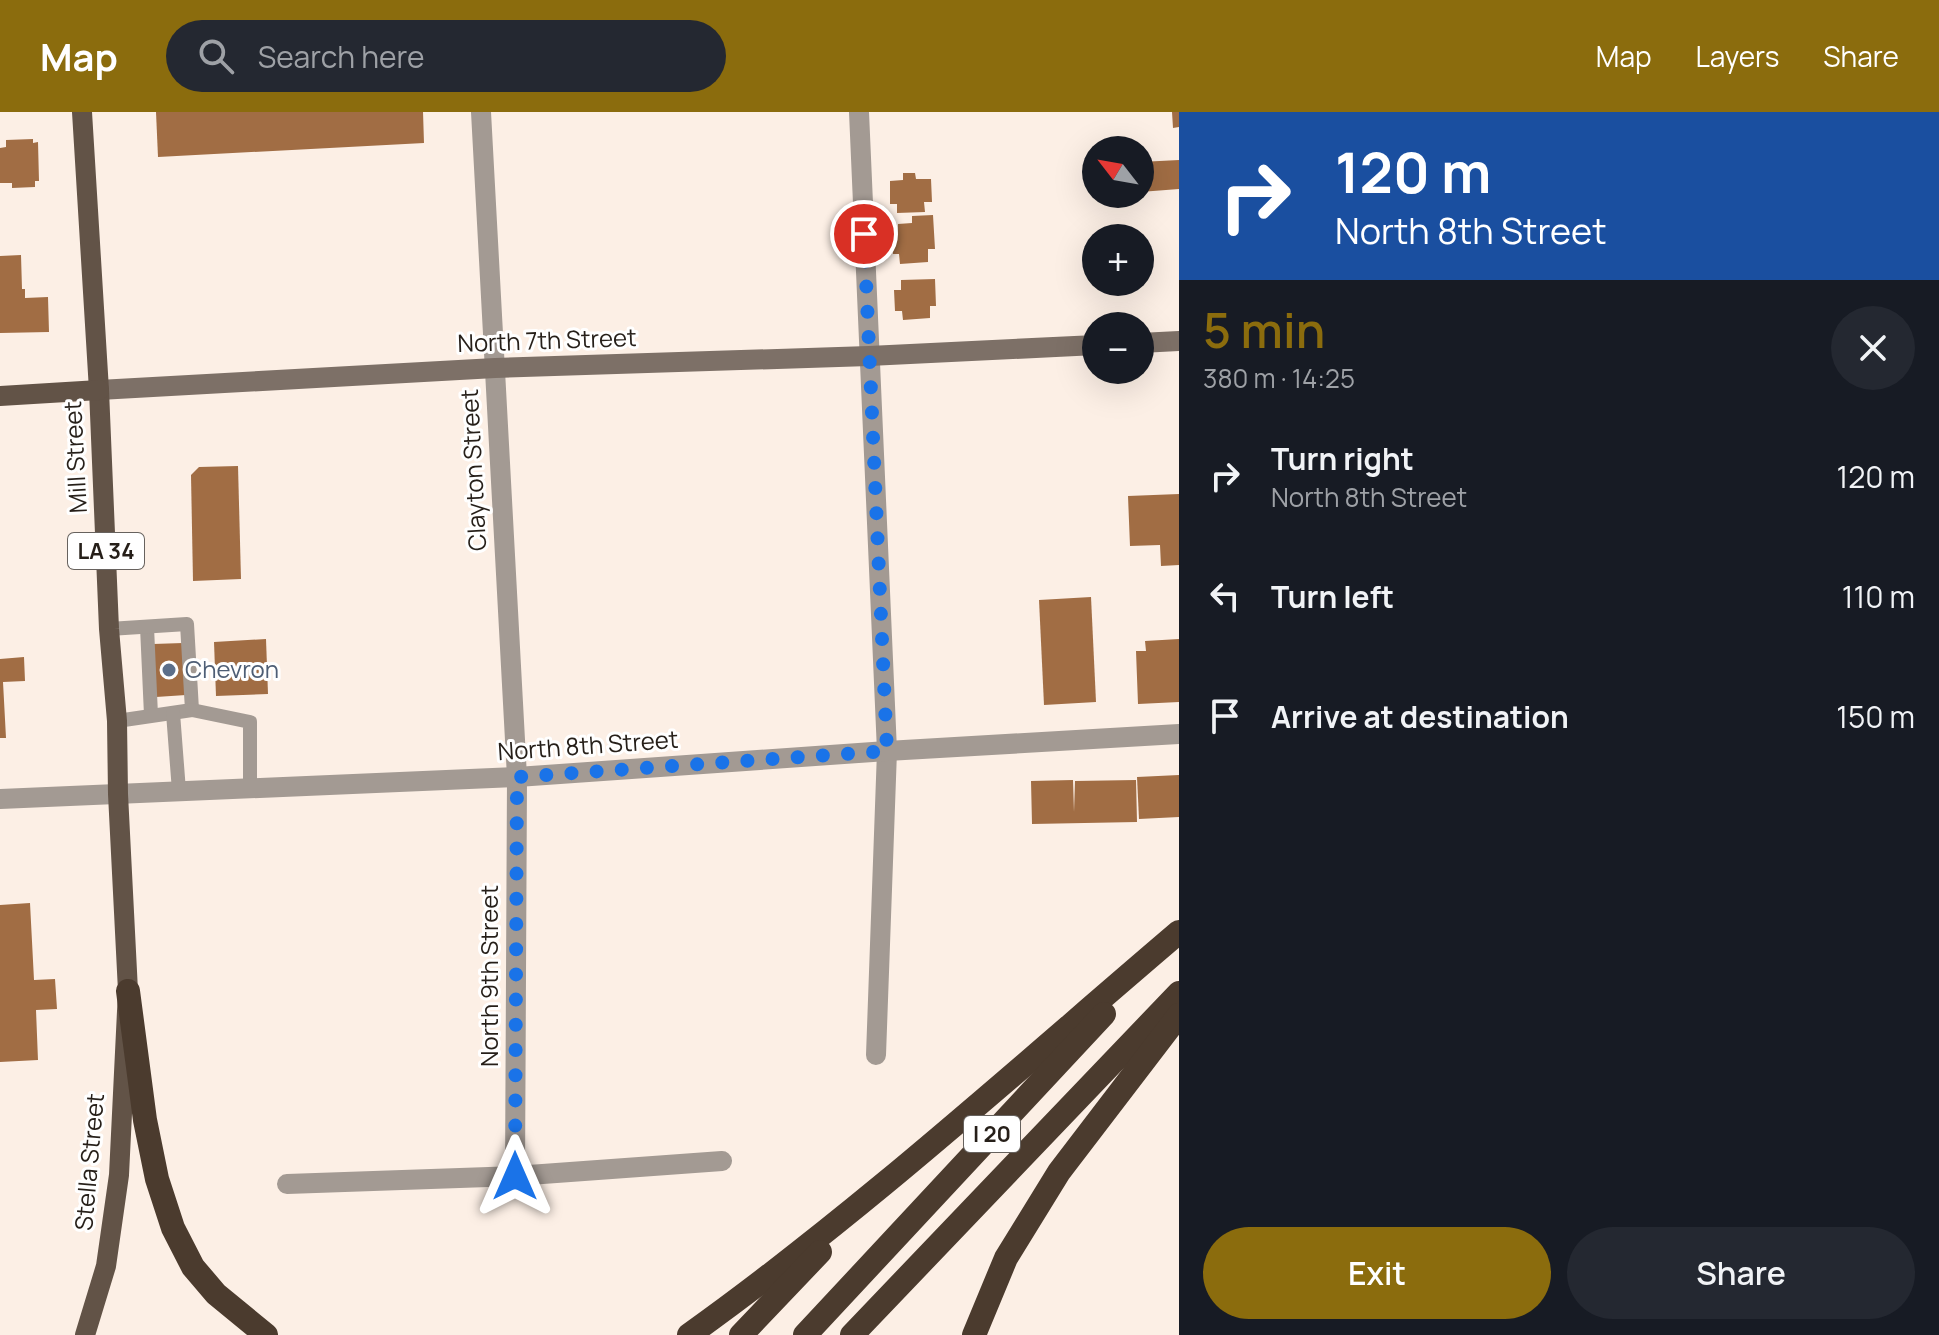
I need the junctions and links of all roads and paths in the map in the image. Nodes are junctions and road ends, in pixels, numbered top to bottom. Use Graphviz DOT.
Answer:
graph roads {
  1 [pos="82,112"];
  2 [pos="481,112"];
  3 [pos="859,112"];
  4 [pos="1179,341"];
  5 [pos="1154,342"];
  6 [pos="1082,346"];
  7 [pos="869,356"];
  8 [pos="495,368"];
  9 [pos="99,390"];
  10 [pos="0,396"];
  11 [pos="147,627"];
  12 [pos="109,629"];
  13 [pos="192,710"];
  14 [pos="173,713"];
  15 [pos="151,715"];
  16 [pos="117,721"];
  17 [pos="1179,734"];
  18 [pos="887,751"];
  19 [pos="517,777"];
  20 [pos="250,788"];
  21 [pos="179,791"];
  22 [pos="118,794"];
  23 [pos="0,799"];
  24 [pos="1179,932"];
  25 [pos="128,991"];
  26 [pos="1179,993"];
  27 [pos="1179,1015"];
  28 [pos="876,1055"];
  29 [pos="722,1161"];
  30 [pos="515,1176"];
  31 [pos="287,1184"];
  32 [pos="885,1184"];
  33 [pos="85,1335"];
  34 [pos="266,1335"];
  35 [pos="689,1335"];
  36 [pos="741,1335"];
  37 [pos="805,1335"];
  38 [pos="852,1335"];
  39 [pos="971,1335"];
  1 -- 9 [label="main road, Mill Street / LA 34"];
  2 -- 8 [label="street, Clayton Street"];
  3 -- 7 [label="street"];
  4 -- 5 [label="street"];
  6 -- 7 [label="street, North 7th Street"];
  7 -- 8 [label="street, North 7th Street"];
  7 -- 18 [label="street"];
  8 -- 9 [label="street, North 7th Street"];
  8 -- 19 [label="street, Clayton Street"];
  9 -- 10 [label="main road, North 7th Street"];
  9 -- 12 [label="main road, Mill Street / LA 34"];
  11 -- 12 [label="lane"];
  11 -- 13 [label="lane"];
  11 -- 15 [label="lane"];
  12 -- 16 [label="main road, Mill Street / LA 34"];
  13 -- 14 [label="lane"];
  13 -- 20 [label="lane"];
  14 -- 15 [label="lane"];
  14 -- 21 [label="lane"];
  15 -- 16 [label="lane"];
  16 -- 22 [label="main road, Mill Street / LA 34"];
  17 -- 18 [label="street, North 8th Street"];
  18 -- 19 [label="street, North 8th Street"];
  18 -- 28 [label="street"];
  19 -- 20 [label="street, North 8th Street"];
  19 -- 30 [label="street, North 9th Street"];
  20 -- 21 [label="street, North 8th Street"];
  21 -- 22 [label="street, North 8th Street"];
  22 -- 23 [label="street, North 8th Street"];
  22 -- 25 [label="main road, Mill Street / LA 34"];
  24 -- 32 [label="highway"];
  24 -- 37 [label="highway, I 20"];
  25 -- 33 [label="main road, Stella Street / LA 34"];
  25 -- 34 [label="highway"];
  26 -- 38 [label="highway, I 20"];
  27 -- 39 [label="highway"];
  29 -- 30 [label="street"];
  30 -- 31 [label="street"];
  32 -- 35 [label="highway"];
  32 -- 36 [label="highway"];
}
